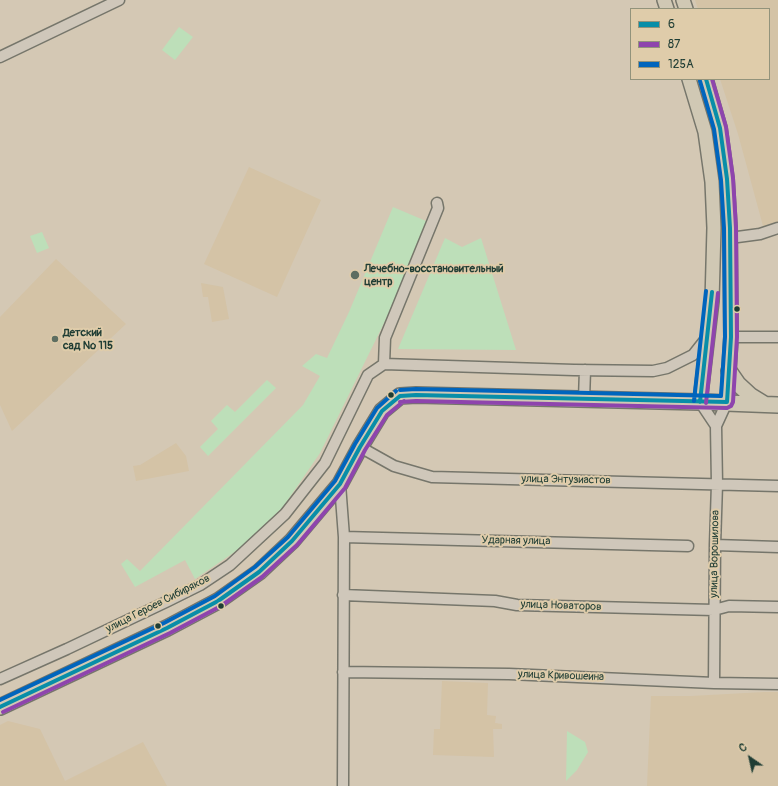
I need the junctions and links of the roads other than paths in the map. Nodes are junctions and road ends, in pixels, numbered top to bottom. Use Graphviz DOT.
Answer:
graph roads {
  1 [pos="119,0"];
  2 [pos="0,57"];
  3 [pos="689,80"];
  4 [pos="706,80"];
  5 [pos="437,204"];
  6 [pos="778,228"];
  7 [pos="730,238"];
  8 [pos="708,336"];
  9 [pos="731,337"];
  10 [pos="778,337"];
  11 [pos="384,364"];
  12 [pos="585,370"];
  13 [pos="729,371"];
  14 [pos="584,399"];
  15 [pos="700,402"];
  16 [pos="727,402"];
  17 [pos="771,405"];
  18 [pos="716,426"];
  19 [pos="360,447"];
  20 [pos="340,484"];
  21 [pos="717,484"];
  22 [pos="778,486"];
  23 [pos="344,537"];
  24 [pos="715,545"];
  25 [pos="688,546"];
  26 [pos="778,547"];
  27 [pos="343,595"];
  28 [pos="778,607"];
  29 [pos="714,610"];
  30 [pos="343,672"];
  31 [pos="0,679"];
  32 [pos="714,683"];
  33 [pos="778,684"];
  34 [pos="0,707"];
  35 [pos="343,786"];
  1 -- 2 [label="street"];
  3 -- 8 [label="main road"];
  4 -- 7 [label="main road, улица Ворошилова"];
  5 -- 11 [label="street"];
  6 -- 7 [label="street"];
  7 -- 9 [label="main road, улица Ворошилова"];
  8 -- 12 [label="street"];
  8 -- 15 [label="main road"];
  9 -- 10 [label="street"];
  9 -- 13 [label="main road, улица Ворошилова"];
  11 -- 12 [label="street"];
  11 -- 31 [label="street, улица Героев Сибиряков"];
  12 -- 14 [label="street"];
  13 -- 16 [label="main road, улица Ворошилова"];
  13 -- 17 [label="highway"];
  14 -- 15 [label="highway"];
  14 -- 19 [label="highway"];
  15 -- 16 [label="highway"];
  15 -- 18 [label="street"];
  16 -- 17 [label="highway"];
  16 -- 18 [label="street, улица Ворошилова"];
  18 -- 21 [label="street, улица Ворошилова"];
  19 -- 20 [label="highway"];
  19 -- 21 [label="street, улица Энтузиастов"];
  20 -- 23 [label="street"];
  20 -- 34 [label="highway"];
  21 -- 22 [label="street, улица Энтузиастов"];
  21 -- 24 [label="street, улица Ворошилова"];
  23 -- 25 [label="street, Ударная улица"];
  23 -- 27 [label="street"];
  24 -- 26 [label="street"];
  24 -- 29 [label="street, улица Ворошилова"];
  27 -- 29 [label="street, улица Новаторов"];
  27 -- 30 [label="street"];
  28 -- 29 [label="street, улица Новаторов"];
  29 -- 32 [label="street, улица Ворошилова"];
  30 -- 32 [label="street, улица Кривошеина"];
  30 -- 35 [label="street"];
  32 -- 33 [label="street, улица Кривошеина"];
}
